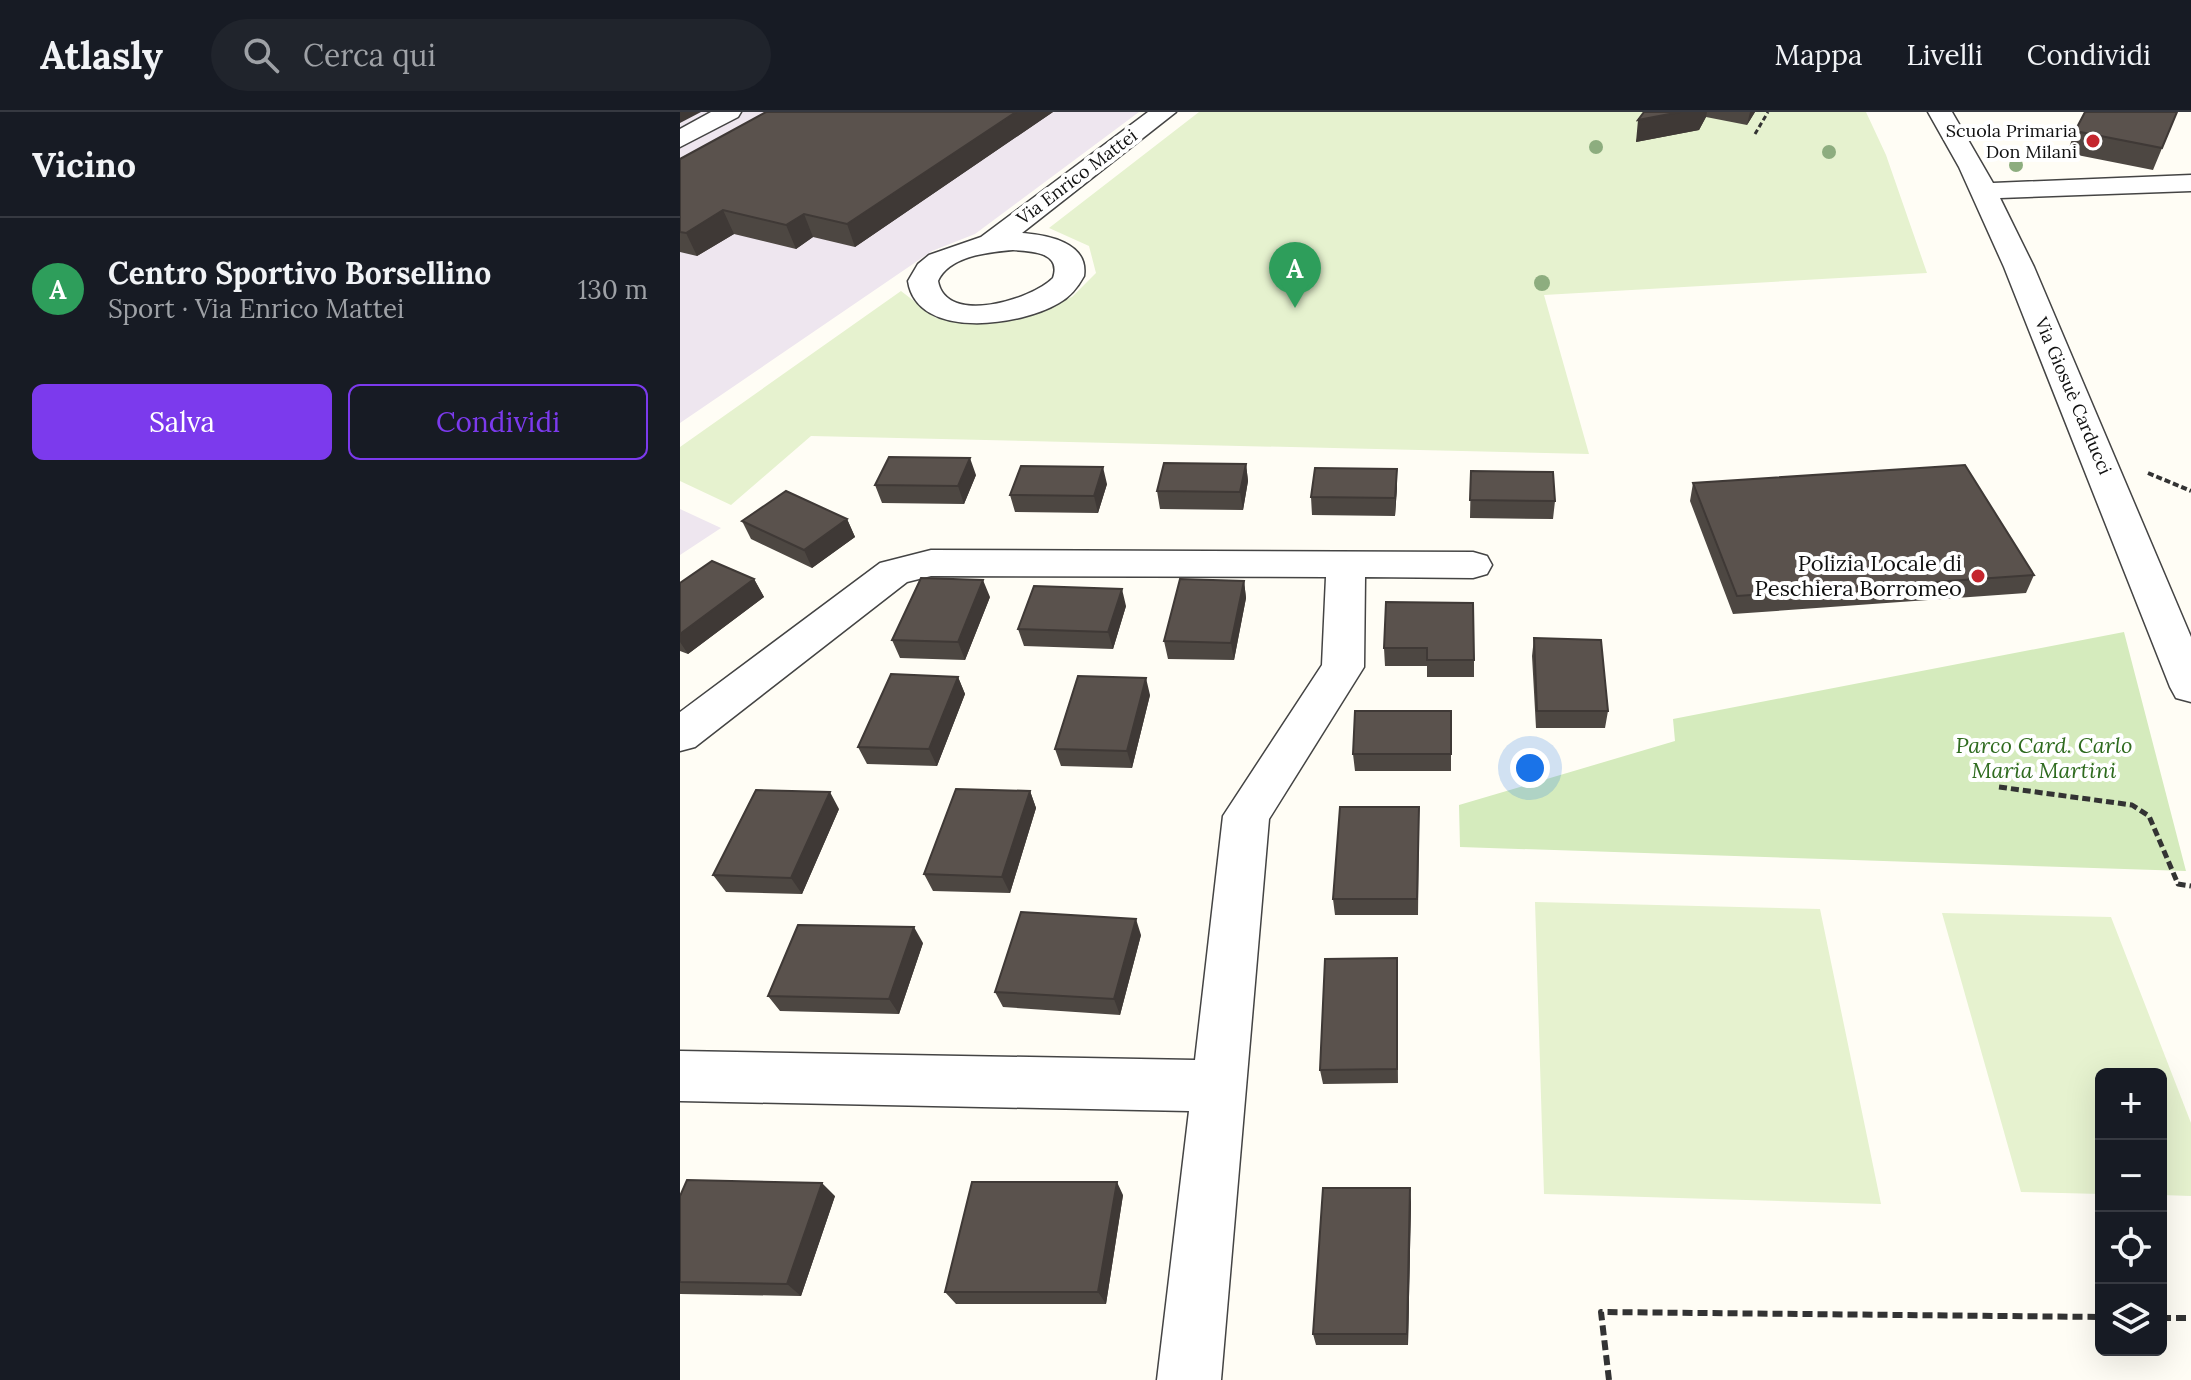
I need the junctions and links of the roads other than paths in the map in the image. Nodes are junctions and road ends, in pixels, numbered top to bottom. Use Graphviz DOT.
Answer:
graph roads {
  1 [pos="729,112"];
  2 [pos="1164,112"];
  3 [pos="1940,112"];
  4 [pos="680,139"];
  5 [pos="2191,183"];
  6 [pos="1983,191"];
  7 [pos="991,243"];
  8 [pos="1473,565"];
  9 [pos="1346,567"];
  10 [pos="2191,687"];
  11 [pos="680,735"];
  12 [pos="680,1076"];
  13 [pos="1219,1086"];
  14 [pos="1189,1380"];
  1 -- 4 [label="street"];
  2 -- 7 [label="street, Via Enrico Mattei"];
  3 -- 6 [label="street, Via Giosuè Carducci"];
  5 -- 6 [label="street"];
  6 -- 10 [label="street, Via Giosuè Carducci"];
  8 -- 9 [label="street"];
  9 -- 11 [label="street"];
  9 -- 13 [label="street"];
  12 -- 13 [label="street"];
  13 -- 14 [label="street"];
}
